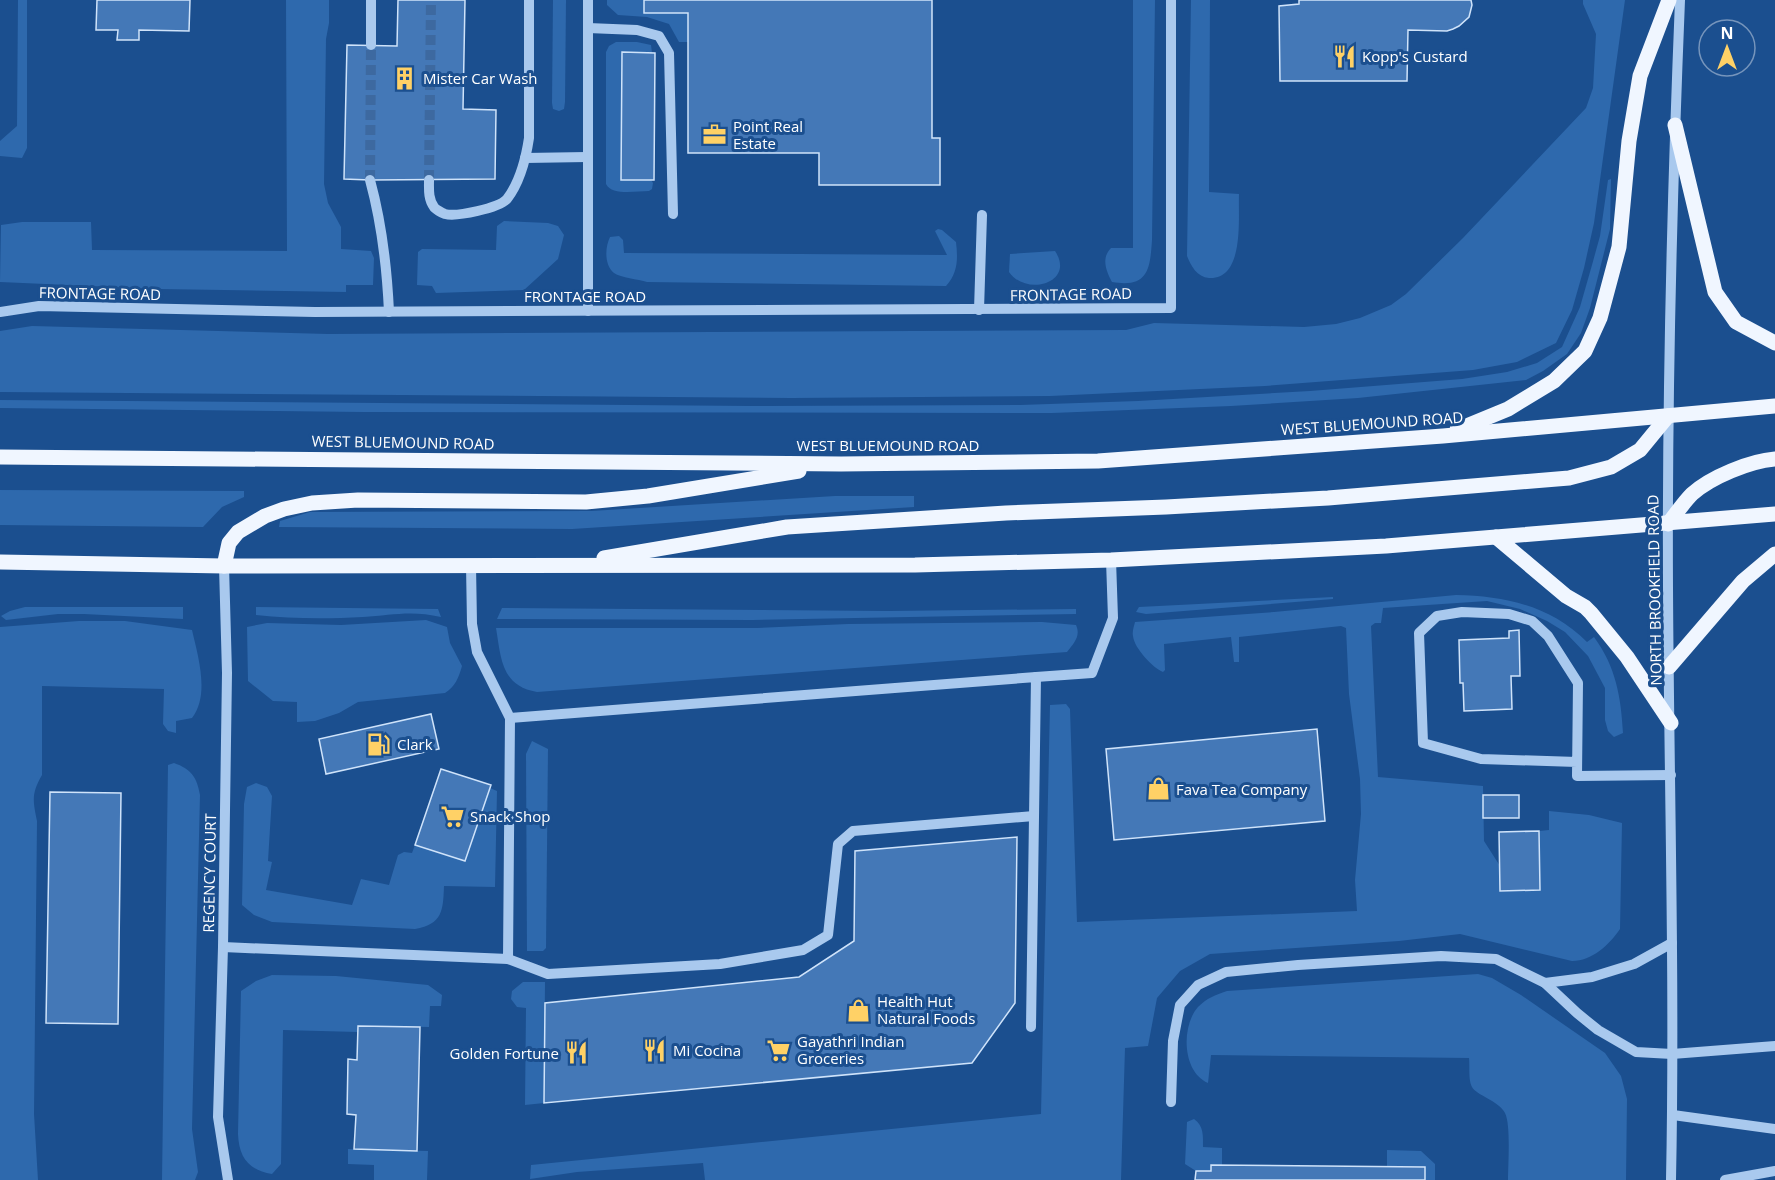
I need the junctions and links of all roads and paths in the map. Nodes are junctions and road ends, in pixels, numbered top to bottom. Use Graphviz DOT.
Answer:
graph roads {
  1 [pos="371,0"];
  2 [pos="529,0"];
  3 [pos="588,0"];
  4 [pos="1171,0"];
  5 [pos="1669,0"];
  6 [pos="1680,0"];
  7 [pos="588,27"];
  8 [pos="371,45"];
  9 [pos="1675,125"];
  10 [pos="587,157"];
  11 [pos="525,158"];
  12 [pos="370,180"];
  13 [pos="429,180"];
  14 [pos="673,214"];
  15 [pos="982,215"];
  16 [pos="979,310"];
  17 [pos="588,311"];
  18 [pos="0,312"];
  19 [pos="389,312"];
  20 [pos="1775,342"];
  21 [pos="1775,406"];
  22 [pos="1668,416"];
  23 [pos="1443,436"];
  24 [pos="0,456"];
  25 [pos="1775,459"];
  26 [pos="841,464"];
  27 [pos="1775,514"];
  28 [pos="1668,524"];
  29 [pos="1496,537"];
  30 [pos="1775,554"];
  31 [pos="1111,560"];
  32 [pos="0,562"];
  33 [pos="471,565"];
  34 [pos="562,565"];
  35 [pos="224,566"];
  36 [pos="1669,667"];
  37 [pos="1036,677"];
  38 [pos="510,718"];
  39 [pos="1671,723"];
  40 [pos="1577,762"];
  41 [pos="1671,775"];
  42 [pos="1034,816"];
  43 [pos="1672,943"];
  44 [pos="223,947"];
  45 [pos="508,959"];
  46 [pos="1545,983"];
  47 [pos="1030,1027"];
  48 [pos="1775,1046"];
  49 [pos="1672,1054"];
  50 [pos="1171,1102"];
  51 [pos="1672,1115"];
  52 [pos="1775,1129"];
  53 [pos="1775,1171"];
  54 [pos="228,1180"];
  55 [pos="1671,1180"];
  56 [pos="1725,1180"];
  1 -- 8 [label="street"];
  2 -- 11 [label="street"];
  3 -- 7 [label="street"];
  4 -- 16 [label="street, FRONTAGE ROAD"];
  5 -- 23 [label="main road"];
  6 -- 9 [label="street, NORTH BROOKFIELD ROAD"];
  7 -- 10 [label="street"];
  7 -- 14 [label="street"];
  9 -- 20 [label="main road"];
  9 -- 22 [label="street, NORTH BROOKFIELD ROAD"];
  10 -- 11 [label="street"];
  10 -- 17 [label="street"];
  11 -- 13 [label="street"];
  12 -- 19 [label="street"];
  15 -- 16 [label="street"];
  16 -- 17 [label="street, FRONTAGE ROAD"];
  17 -- 19 [label="street, FRONTAGE ROAD"];
  18 -- 19 [label="street, FRONTAGE ROAD"];
  21 -- 22 [label="main road, WEST BLUEMOUND ROAD"];
  22 -- 23 [label="main road, WEST BLUEMOUND ROAD"];
  22 -- 28 [label="street, NORTH BROOKFIELD ROAD"];
  22 -- 34 [label="main road"];
  23 -- 26 [label="main road, WEST BLUEMOUND ROAD"];
  24 -- 26 [label="main road, WEST BLUEMOUND ROAD"];
  25 -- 28 [label="main road"];
  26 -- 35 [label="main road"];
  27 -- 28 [label="main road"];
  28 -- 29 [label="main road"];
  28 -- 36 [label="street, NORTH BROOKFIELD ROAD"];
  29 -- 31 [label="main road"];
  29 -- 39 [label="main road"];
  30 -- 36 [label="main road"];
  31 -- 34 [label="main road"];
  31 -- 37 [label="street"];
  32 -- 35 [label="main road"];
  33 -- 34 [label="main road"];
  33 -- 35 [label="main road"];
  33 -- 38 [label="street"];
  35 -- 44 [label="street, REGENCY COURT"];
  36 -- 39 [label="street, NORTH BROOKFIELD ROAD"];
  37 -- 38 [label="street"];
  37 -- 42 [label="street"];
  38 -- 45 [label="street"];
  39 -- 41 [label="street, NORTH BROOKFIELD ROAD"];
  40 -- 40 [label="street"];
  40 -- 41 [label="street"];
  41 -- 43 [label="street, NORTH BROOKFIELD ROAD"];
  42 -- 45 [label="street"];
  42 -- 47 [label="street"];
  43 -- 46 [label="street"];
  43 -- 49 [label="street, NORTH BROOKFIELD ROAD"];
  44 -- 45 [label="street"];
  44 -- 54 [label="street, REGENCY COURT"];
  46 -- 49 [label="street"];
  46 -- 50 [label="street"];
  48 -- 49 [label="street"];
  49 -- 51 [label="street, NORTH BROOKFIELD ROAD"];
  51 -- 52 [label="street"];
  51 -- 55 [label="street, NORTH BROOKFIELD ROAD"];
  53 -- 56 [label="street"];
}
